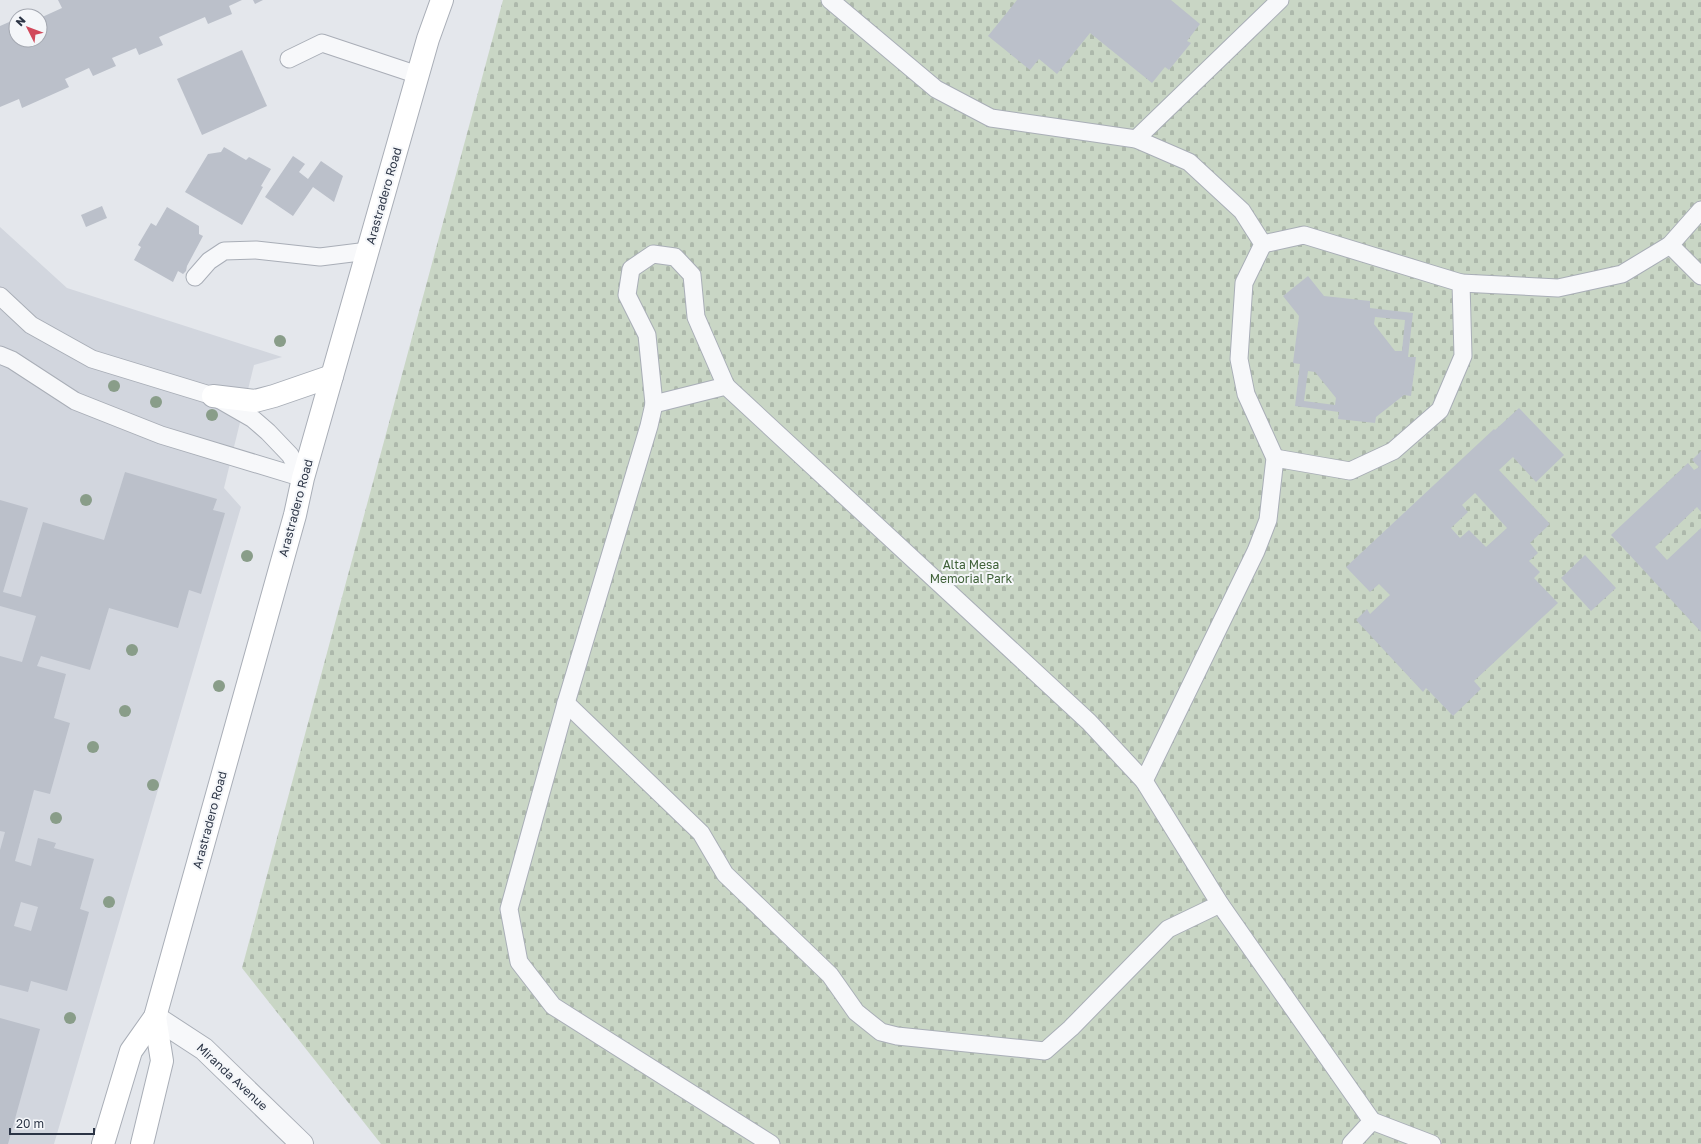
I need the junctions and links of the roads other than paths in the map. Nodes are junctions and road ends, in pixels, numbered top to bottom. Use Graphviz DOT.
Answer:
graph roads {
  1 [pos="442,0"];
  2 [pos="830,0"];
  3 [pos="1280,0"];
  4 [pos="289,59"];
  5 [pos="418,75"];
  6 [pos="1136,139"];
  7 [pos="1701,210"];
  8 [pos="1263,244"];
  9 [pos="1670,245"];
  10 [pos="368,251"];
  11 [pos="1701,276"];
  12 [pos="195,278"];
  13 [pos="1461,283"];
  14 [pos="0,296"];
  15 [pos="0,355"];
  16 [pos="332,376"];
  17 [pos="726,386"];
  18 [pos="213,396"];
  19 [pos="654,404"];
  20 [pos="1275,458"];
  21 [pos="303,478"];
  22 [pos="566,703"];
  23 [pos="1144,781"];
  24 [pos="1220,904"];
  25 [pos="155,1017"];
  26 [pos="1372,1121"];
  27 [pos="103,1144"];
  28 [pos="142,1144"];
  29 [pos="302,1144"];
  30 [pos="771,1144"];
  31 [pos="1351,1144"];
  32 [pos="1432,1144"];
  1 -- 5 [label="main road, Arastradero Road"];
  2 -- 6 [label="lane"];
  3 -- 6 [label="lane"];
  4 -- 5 [label="lane"];
  5 -- 10 [label="main road, Arastradero Road"];
  6 -- 8 [label="lane"];
  7 -- 9 [label="lane"];
  8 -- 13 [label="lane"];
  8 -- 20 [label="lane"];
  9 -- 11 [label="lane"];
  9 -- 13 [label="lane"];
  10 -- 12 [label="lane"];
  10 -- 16 [label="main road, Arastradero Road"];
  13 -- 20 [label="lane"];
  14 -- 18 [label="lane"];
  15 -- 21 [label="lane"];
  16 -- 18 [label="main road"];
  16 -- 21 [label="main road, Arastradero Road"];
  17 -- 19 [label="lane"];
  17 -- 19 [label="lane"];
  17 -- 23 [label="lane"];
  18 -- 21 [label="lane"];
  19 -- 22 [label="lane"];
  20 -- 23 [label="lane"];
  21 -- 25 [label="main road, Arastradero Road"];
  22 -- 24 [label="lane"];
  22 -- 30 [label="lane"];
  23 -- 24 [label="lane"];
  24 -- 26 [label="lane"];
  25 -- 27 [label="main road, Arastradero Road"];
  25 -- 28 [label="main road, Arastradero Road"];
  25 -- 29 [label="street, Miranda Avenue"];
  26 -- 31 [label="lane"];
  26 -- 32 [label="lane"];
}
